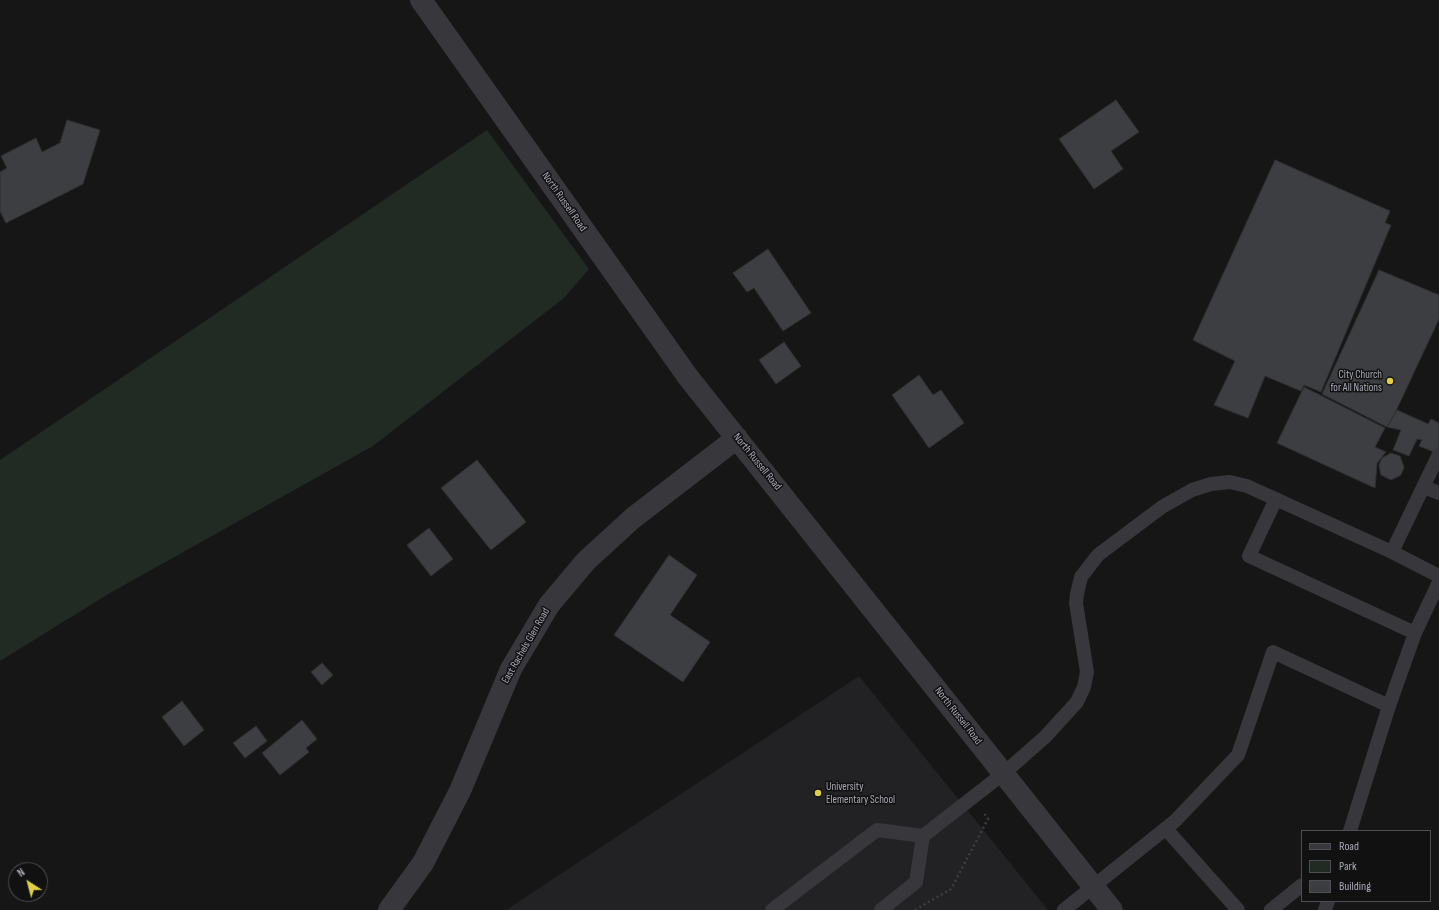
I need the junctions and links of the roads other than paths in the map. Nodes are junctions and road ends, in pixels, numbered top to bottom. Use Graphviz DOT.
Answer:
graph roads {
  1 [pos="421,0"];
  2 [pos="738,438"];
  3 [pos="1439,454"];
  4 [pos="1424,487"];
  5 [pos="1439,493"];
  6 [pos="1276,498"];
  7 [pos="1392,552"];
  8 [pos="1439,576"];
  9 [pos="1439,582"];
  10 [pos="1415,633"];
  11 [pos="1389,706"];
  12 [pos="1004,773"];
  13 [pos="1166,829"];
  14 [pos="1350,830"];
  15 [pos="923,836"];
  16 [pos="1094,886"];
  17 [pos="1301,886"];
  18 [pos="389,910"];
  19 [pos="772,910"];
  20 [pos="881,910"];
  21 [pos="1064,910"];
  22 [pos="1112,910"];
  23 [pos="1238,910"];
  24 [pos="1271,910"];
  1 -- 2 [label="street, North Russell Road"];
  2 -- 12 [label="street, North Russell Road"];
  2 -- 18 [label="street, East Rachels Glen Road"];
  3 -- 4 [label="lane"];
  4 -- 5 [label="lane"];
  4 -- 7 [label="lane"];
  6 -- 7 [label="lane"];
  6 -- 10 [label="lane"];
  6 -- 12 [label="lane"];
  7 -- 8 [label="lane"];
  9 -- 10 [label="lane"];
  10 -- 11 [label="lane"];
  11 -- 13 [label="lane"];
  11 -- 14 [label="lane"];
  12 -- 15 [label="lane"];
  12 -- 16 [label="street, North Russell Road"];
  13 -- 16 [label="lane"];
  13 -- 23 [label="lane"];
  15 -- 19 [label="lane"];
  15 -- 20 [label="lane"];
  16 -- 21 [label="lane"];
  16 -- 22 [label="street, North Russell Road"];
  17 -- 24 [label="lane"];
}
